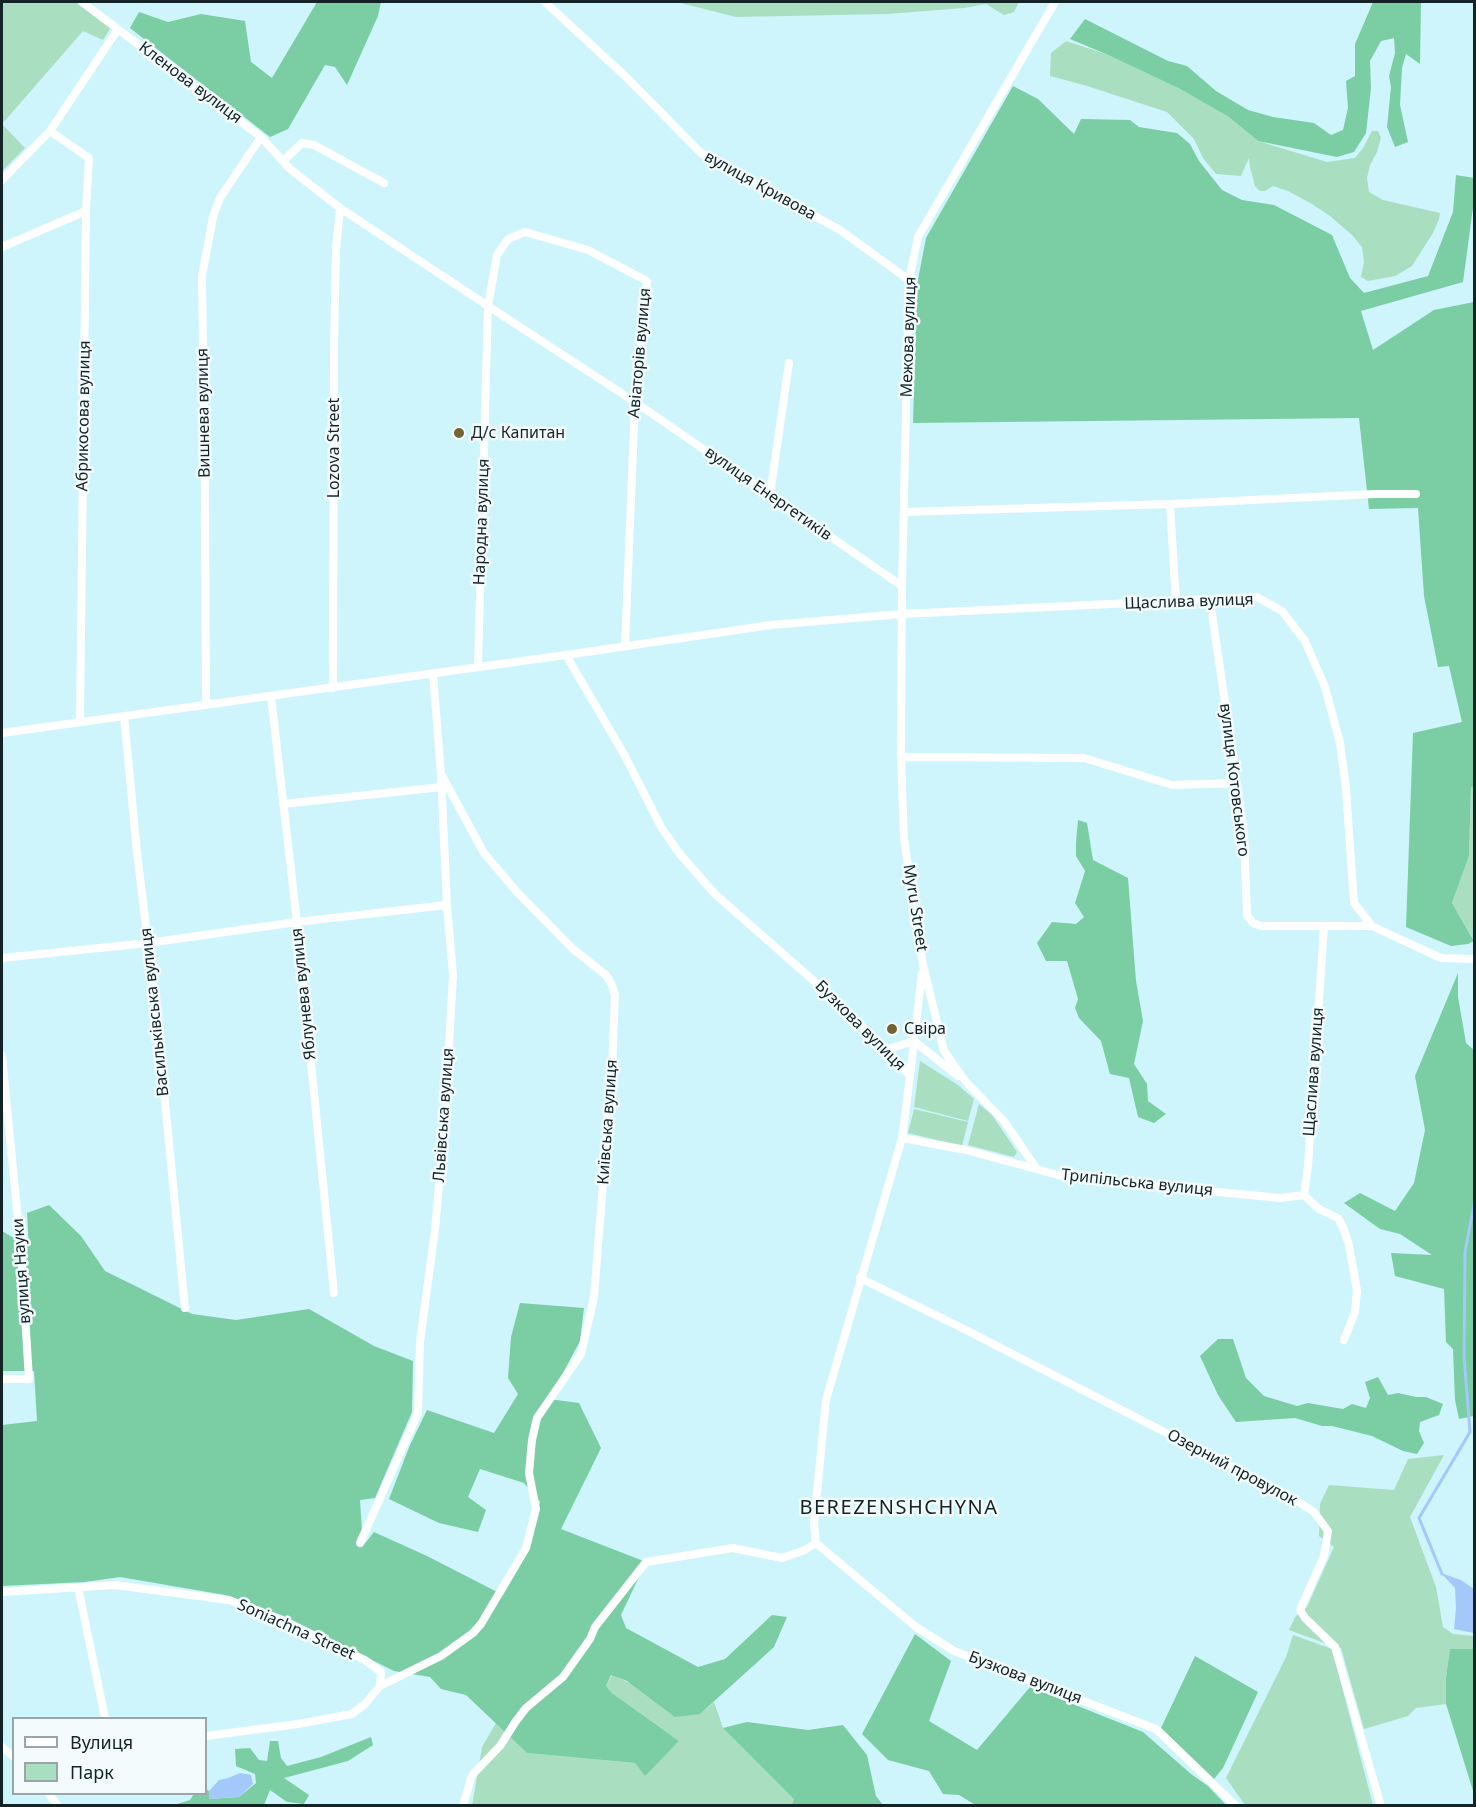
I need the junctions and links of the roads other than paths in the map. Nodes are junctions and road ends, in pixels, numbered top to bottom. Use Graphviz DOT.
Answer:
graph roads {
  1 [pos="82,2"];
  2 [pos="545,2"];
  3 [pos="1055,2"];
  4 [pos="118,29"];
  5 [pos="50,131"];
  6 [pos="261,137"];
  7 [pos="284,160"];
  8 [pos="2,180"];
  9 [pos="384,183"];
  10 [pos="340,208"];
  11 [pos="86,211"];
  12 [pos="2,247"];
  13 [pos="909,280"];
  14 [pos="488,306"];
  15 [pos="789,363"];
  16 [pos="635,402"];
  17 [pos="1416,494"];
  18 [pos="770,495"];
  19 [pos="1170,504"];
  20 [pos="904,512"];
  21 [pos="902,586"];
  22 [pos="1210,600"];
  23 [pos="1176,601"];
  24 [pos="902,614"];
  25 [pos="625,646"];
  26 [pos="566,655"];
  27 [pos="478,667"];
  28 [pos="432,674"];
  29 [pos="333,688"];
  30 [pos="271,696"];
  31 [pos="206,704"];
  32 [pos="124,716"];
  33 [pos="80,721"];
  34 [pos="2,733"];
  35 [pos="901,757"];
  36 [pos="441,774"];
  37 [pos="1236,783"];
  38 [pos="442,787"];
  39 [pos="283,804"];
  40 [pos="447,905"];
  41 [pos="297,922"];
  42 [pos="1324,926"];
  43 [pos="1372,926"];
  44 [pos="148,943"];
  45 [pos="2,958"];
  46 [pos="1473,959"];
  47 [pos="923,965"];
  48 [pos="915,1041"];
  49 [pos="885,1050"];
  50 [pos="2,1056"];
  51 [pos="910,1076"];
  52 [pos="966,1082"];
  53 [pos="902,1138"];
  54 [pos="1036,1168"];
  55 [pos="1304,1195"];
  56 [pos="860,1278"];
  57 [pos="334,1293"];
  58 [pos="185,1308"];
  59 [pos="1344,1340"];
  60 [pos="2,1379"];
  61 [pos="360,1543"];
  62 [pos="816,1543"];
  63 [pos="78,1587"];
  64 [pos="2,1592"];
  65 [pos="380,1686"];
  66 [pos="105,1717"];
  67 [pos="207,1736"];
  68 [pos="464,1806"];
  69 [pos="1236,1806"];
  70 [pos="1381,1806"];
  1 -- 4 [label="street"];
  2 -- 13 [label="street, вулиця Кривова"];
  3 -- 13 [label="street, Межова вулиця"];
  4 -- 5 [label="street"];
  4 -- 6 [label="street, Кленова вулиця"];
  5 -- 8 [label="street"];
  5 -- 11 [label="street, Абрикосова вулиця"];
  6 -- 7 [label="street, Кленова вулиця"];
  6 -- 31 [label="street, Вишнева вулиця"];
  7 -- 9 [label="street"];
  7 -- 10 [label="street, Кленова вулиця"];
  10 -- 14 [label="street, Кленова вулиця"];
  10 -- 29 [label="street, Lozova Street"];
  11 -- 12 [label="street"];
  11 -- 33 [label="street, Абрикосова вулиця"];
  13 -- 20 [label="street, Межова вулиця"];
  14 -- 16 [label="street, вулиця Енергетиків"];
  14 -- 16 [label="street, Авіаторів вулиця"];
  14 -- 27 [label="street, Народна вулиця"];
  15 -- 18 [label="street"];
  16 -- 18 [label="street, вулиця Енергетиків"];
  16 -- 25 [label="street, Авіаторів вулиця"];
  17 -- 19 [label="street"];
  18 -- 21 [label="street, вулиця Енергетиків"];
  19 -- 20 [label="street"];
  19 -- 23 [label="street"];
  20 -- 21 [label="street, Межова вулиця"];
  21 -- 24 [label="street, Межова вулиця"];
  22 -- 23 [label="street, Щаслива вулиця"];
  22 -- 37 [label="street, вулиця Котовського"];
  22 -- 43 [label="street, Щаслива вулиця"];
  23 -- 24 [label="street, Щаслива вулиця"];
  24 -- 25 [label="street, Щаслива вулиця"];
  24 -- 35 [label="street, Myru Street"];
  25 -- 26 [label="street, Щаслива вулиця"];
  26 -- 27 [label="street, Щаслива вулиця"];
  26 -- 49 [label="street, Бузкова вулиця"];
  27 -- 28 [label="street, Щаслива вулиця"];
  28 -- 29 [label="street, Щаслива вулиця"];
  28 -- 36 [label="street, Львівська вулиця"];
  29 -- 30 [label="street, Щаслива вулиця"];
  30 -- 31 [label="street, Щаслива вулиця"];
  30 -- 39 [label="street, Яблунева вулиця"];
  31 -- 32 [label="street, Щаслива вулиця"];
  32 -- 33 [label="street, Щаслива вулиця"];
  32 -- 44 [label="street, Васильківська вулиця"];
  33 -- 34 [label="street, Щаслива вулиця"];
  35 -- 37 [label="street"];
  35 -- 47 [label="street, Myru Street"];
  36 -- 38 [label="street, Львівська вулиця"];
  36 -- 65 [label="street, Київська вулиця"];
  37 -- 42 [label="street, вулиця Котовського"];
  38 -- 39 [label="street"];
  38 -- 40 [label="street, Львівська вулиця"];
  39 -- 41 [label="street, Яблунева вулиця"];
  40 -- 41 [label="street"];
  40 -- 61 [label="street, Львівська вулиця"];
  41 -- 44 [label="street"];
  41 -- 57 [label="street, Яблунева вулиця"];
  42 -- 43 [label="street, Щаслива вулиця"];
  42 -- 55 [label="street, Щаслива вулиця"];
  43 -- 46 [label="street, Щаслива вулиця"];
  44 -- 45 [label="street"];
  44 -- 58 [label="street, Васильківська вулиця"];
  47 -- 48 [label="street"];
  47 -- 52 [label="street, Myru Street"];
  48 -- 49 [label="street"];
  48 -- 51 [label="street"];
  48 -- 52 [label="street"];
  49 -- 51 [label="street, Бузкова вулиця"];
  50 -- 60 [label="street, вулиця Науки"];
  51 -- 53 [label="street, Бузкова вулиця"];
  52 -- 54 [label="street, Myru Street"];
  53 -- 54 [label="street, Трипільська вулиця"];
  53 -- 56 [label="street, Бузкова вулиця"];
  54 -- 55 [label="street, Трипільська вулиця"];
  55 -- 59 [label="street"];
  56 -- 62 [label="street, Бузкова вулиця"];
  56 -- 70 [label="street, Озерний провулок"];
  62 -- 68 [label="street"];
  62 -- 69 [label="street, Бузкова вулиця"];
  63 -- 64 [label="street, Soniachna Street"];
  63 -- 65 [label="street, Soniachna Street"];
  63 -- 66 [label="street"];
  65 -- 67 [label="street"];
}
